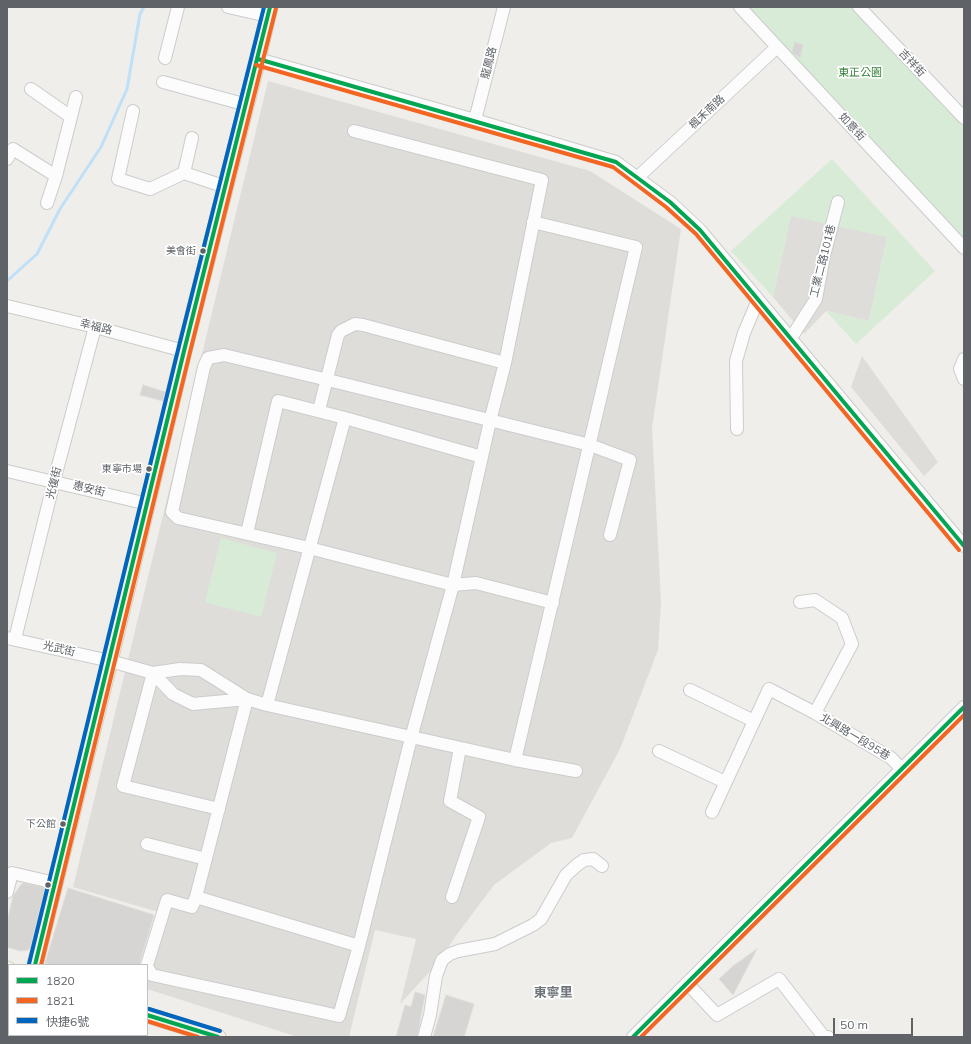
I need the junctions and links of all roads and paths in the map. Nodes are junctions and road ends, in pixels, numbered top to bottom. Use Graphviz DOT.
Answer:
graph roads {
  1 [pos="178,7"];
  2 [pos="228,7"];
  3 [pos="504,7"];
  4 [pos="740,7"];
  5 [pos="859,7"];
  6 [pos="269,11"];
  7 [pos="777,47"];
  8 [pos="165,58"];
  9 [pos="258,59"];
  10 [pos="163,82"];
  11 [pos="31,89"];
  12 [pos="76,97"];
  13 [pos="247,105"];
  14 [pos="134,111"];
  15 [pos="71,117"];
  16 [pos="964,118"];
  17 [pos="475,120"];
  18 [pos="354,131"];
  19 [pos="192,138"];
  20 [pos="9,151"];
  21 [pos="184,173"];
  22 [pos="56,176"];
  23 [pos="638,177"];
  24 [pos="226,187"];
  25 [pos="838,202"];
  26 [pos="47,203"];
  27 [pos="533,222"];
  28 [pos="964,248"];
  29 [pos="758,300"];
  30 [pos="7,306"];
  31 [pos="95,327"];
  32 [pos="791,338"];
  33 [pos="184,351"];
  34 [pos="964,359"];
  35 [pos="506,363"];
  36 [pos="328,380"];
  37 [pos="964,380"];
  38 [pos="319,410"];
  39 [pos="345,418"];
  40 [pos="490,421"];
  41 [pos="737,429"];
  42 [pos="590,444"];
  43 [pos="482,457"];
  44 [pos="7,471"];
  45 [pos="54,481"];
  46 [pos="148,504"];
  47 [pos="964,527"];
  48 [pos="247,533"];
  49 [pos="610,535"];
  50 [pos="955,536"];
  51 [pos="964,546"];
  52 [pos="309,548"];
  53 [pos="453,585"];
  54 [pos="553,602"];
  55 [pos="800,602"];
  56 [pos="11,638"];
  57 [pos="110,661"];
  58 [pos="153,673"];
  59 [pos="690,690"];
  60 [pos="247,699"];
  61 [pos="267,705"];
  62 [pos="964,707"];
  63 [pos="815,713"];
  64 [pos="754,720"];
  65 [pos="411,738"];
  66 [pos="460,748"];
  67 [pos="659,751"];
  68 [pos="515,760"];
  69 [pos="902,769"];
  70 [pos="576,771"];
  71 [pos="725,782"];
  72 [pos="218,809"];
  73 [pos="712,812"];
  74 [pos="147,844"];
  75 [pos="206,859"];
  76 [pos="602,866"];
  77 [pos="55,883"];
  78 [pos="7,892"];
  79 [pos="196,897"];
  80 [pos="452,897"];
  81 [pos="358,946"];
  82 [pos="35,964"];
  83 [pos="148,964"];
  84 [pos="148,968"];
  85 [pos="687,983"];
  86 [pos="148,1015"];
  87 [pos="218,1037"];
  88 [pos="424,1037"];
  89 [pos="633,1037"];
  90 [pos="828,1037"];
  1 -- 8 [label="street"];
  2 -- 6 [label="street"];
  3 -- 17 [label="street, 龍鳳路"];
  4 -- 7 [label="street, 如意街"];
  5 -- 16 [label="street, 吉祥街"];
  6 -- 9 [label="main road"];
  7 -- 23 [label="street, 楓禾南路"];
  7 -- 28 [label="street, 如意街"];
  9 -- 13 [label="main road"];
  9 -- 17 [label="street"];
  10 -- 13 [label="street"];
  11 -- 15 [label="street"];
  12 -- 15 [label="street"];
  13 -- 24 [label="main road"];
  14 -- 21 [label="street"];
  15 -- 22 [label="street"];
  17 -- 23 [label="street"];
  18 -- 27 [label="street"];
  19 -- 21 [label="street"];
  20 -- 22 [label="street"];
  21 -- 24 [label="street"];
  22 -- 26 [label="street"];
  23 -- 29 [label="street"];
  24 -- 33 [label="main road"];
  25 -- 32 [label="street, 工業二路101巷"];
  27 -- 35 [label="street"];
  27 -- 42 [label="street"];
  29 -- 32 [label="street"];
  29 -- 41 [label="street"];
  30 -- 31 [label="street, 幸福路"];
  31 -- 33 [label="street, 幸福路"];
  31 -- 45 [label="street, 光復街"];
  32 -- 50 [label="street"];
  33 -- 46 [label="main road"];
  34 -- 37 [label="street"];
  35 -- 36 [label="street"];
  35 -- 40 [label="street"];
  36 -- 38 [label="street"];
  36 -- 40 [label="street"];
  36 -- 48 [label="street"];
  38 -- 39 [label="street"];
  38 -- 48 [label="street"];
  39 -- 43 [label="street"];
  39 -- 52 [label="street"];
  40 -- 42 [label="street"];
  40 -- 43 [label="street"];
  42 -- 49 [label="street"];
  42 -- 54 [label="street"];
  43 -- 53 [label="street"];
  44 -- 45 [label="street, 惠安街"];
  45 -- 46 [label="street, 惠安街"];
  45 -- 56 [label="street, 光復街"];
  46 -- 57 [label="main road"];
  47 -- 50 [label="street"];
  48 -- 52 [label="street"];
  50 -- 51 [label="street"];
  52 -- 53 [label="street"];
  52 -- 61 [label="street"];
  53 -- 54 [label="street"];
  53 -- 65 [label="street"];
  54 -- 68 [label="street"];
  55 -- 63 [label="street, 北興路一段95巷"];
  56 -- 57 [label="street, 光武街"];
  57 -- 58 [label="street, 光武街"];
  57 -- 77 [label="main road"];
  58 -- 60 [label="street"];
  58 -- 60 [label="street"];
  58 -- 72 [label="street"];
  59 -- 64 [label="street"];
  60 -- 61 [label="street"];
  60 -- 72 [label="street"];
  61 -- 65 [label="street"];
  62 -- 69 [label="street"];
  63 -- 64 [label="street"];
  63 -- 69 [label="street, 北興路一段95巷"];
  64 -- 71 [label="street"];
  65 -- 66 [label="street"];
  65 -- 81 [label="street"];
  66 -- 68 [label="street"];
  66 -- 80 [label="street"];
  67 -- 71 [label="street"];
  68 -- 70 [label="street"];
  69 -- 85 [label="street"];
  71 -- 73 [label="street"];
  72 -- 75 [label="street"];
  74 -- 75 [label="street"];
  75 -- 79 [label="street"];
  76 -- 88 [label="street"];
  77 -- 78 [label="street"];
  77 -- 82 [label="main road"];
  79 -- 81 [label="street"];
  79 -- 83 [label="street"];
  81 -- 84 [label="street"];
  85 -- 89 [label="street"];
  85 -- 90 [label="street"];
  86 -- 87 [label="main road"];
}
